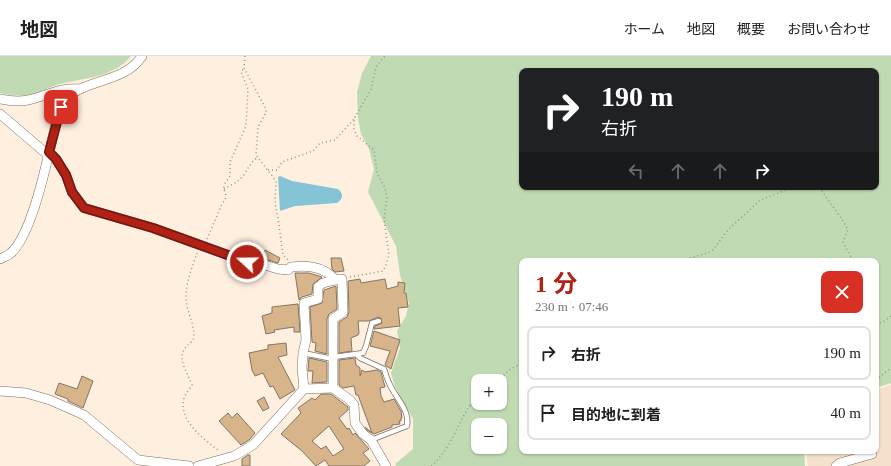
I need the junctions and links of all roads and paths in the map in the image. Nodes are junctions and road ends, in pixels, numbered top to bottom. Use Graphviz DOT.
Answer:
graph roads {
  1 [pos="142,56"];
  2 [pos="245,56"];
  3 [pos="386,56"];
  4 [pos="244,68"];
  5 [pos="80,90"];
  6 [pos="0,99"];
  7 [pos="0,114"];
  8 [pos="354,119"];
  9 [pos="48,154"];
  10 [pos="257,157"];
  11 [pos="268,170"];
  12 [pos="224,189"];
  13 [pos="786,190"];
  14 [pos="821,190"];
  15 [pos="202,245"];
  16 [pos="689,258"];
  17 [pos="851,258"];
  18 [pos="0,259"];
  19 [pos="301,266"];
  20 [pos="338,280"];
  21 [pos="891,316"];
  22 [pos="379,321"];
  23 [pos="879,323"];
  24 [pos="303,353"];
  25 [pos="357,354"];
  26 [pos="334,358"];
  27 [pos="519,365"];
  28 [pos="891,368"];
  29 [pos="505,374"];
  30 [pos="879,378"];
  31 [pos="333,388"];
  32 [pos="304,389"];
  33 [pos="0,391"];
  34 [pos="471,404"];
  35 [pos="371,440"];
  36 [pos="872,454"];
  37 [pos="228,458"];
  38 [pos="189,466"];
  39 [pos="198,466"];
  40 [pos="386,466"];
  41 [pos="431,466"];
  42 [pos="836,466"];
  1 -- 5 [label="street"];
  2 -- 4 [label="path"];
  3 -- 8 [label="path"];
  4 -- 10 [label="path"];
  4 -- 12 [label="path"];
  5 -- 6 [label="street"];
  5 -- 9 [label="street"];
  7 -- 9 [label="street"];
  8 -- 11 [label="path"];
  8 -- 20 [label="path"];
  9 -- 15 [label="street"];
  9 -- 18 [label="street"];
  10 -- 11 [label="path"];
  10 -- 12 [label="path"];
  11 -- 19 [label="path"];
  12 -- 15 [label="path"];
  13 -- 16 [label="path"];
  14 -- 17 [label="path"];
  15 -- 19 [label="street"];
  15 -- 37 [label="path"];
  19 -- 20 [label="street"];
  20 -- 24 [label="street"];
  20 -- 26 [label="street"];
  21 -- 23 [label="path"];
  22 -- 25 [label="lane"];
  24 -- 26 [label="lane"];
  24 -- 32 [label="street"];
  25 -- 26 [label="lane"];
  25 -- 35 [label="lane"];
  26 -- 31 [label="street"];
  27 -- 29 [label="path"];
  28 -- 30 [label="path"];
  31 -- 32 [label="street"];
  31 -- 35 [label="street"];
  32 -- 37 [label="street"];
  33 -- 38 [label="street"];
  34 -- 41 [label="path"];
  35 -- 40 [label="street"];
  36 -- 42 [label="street"];
  37 -- 39 [label="street"];
}
